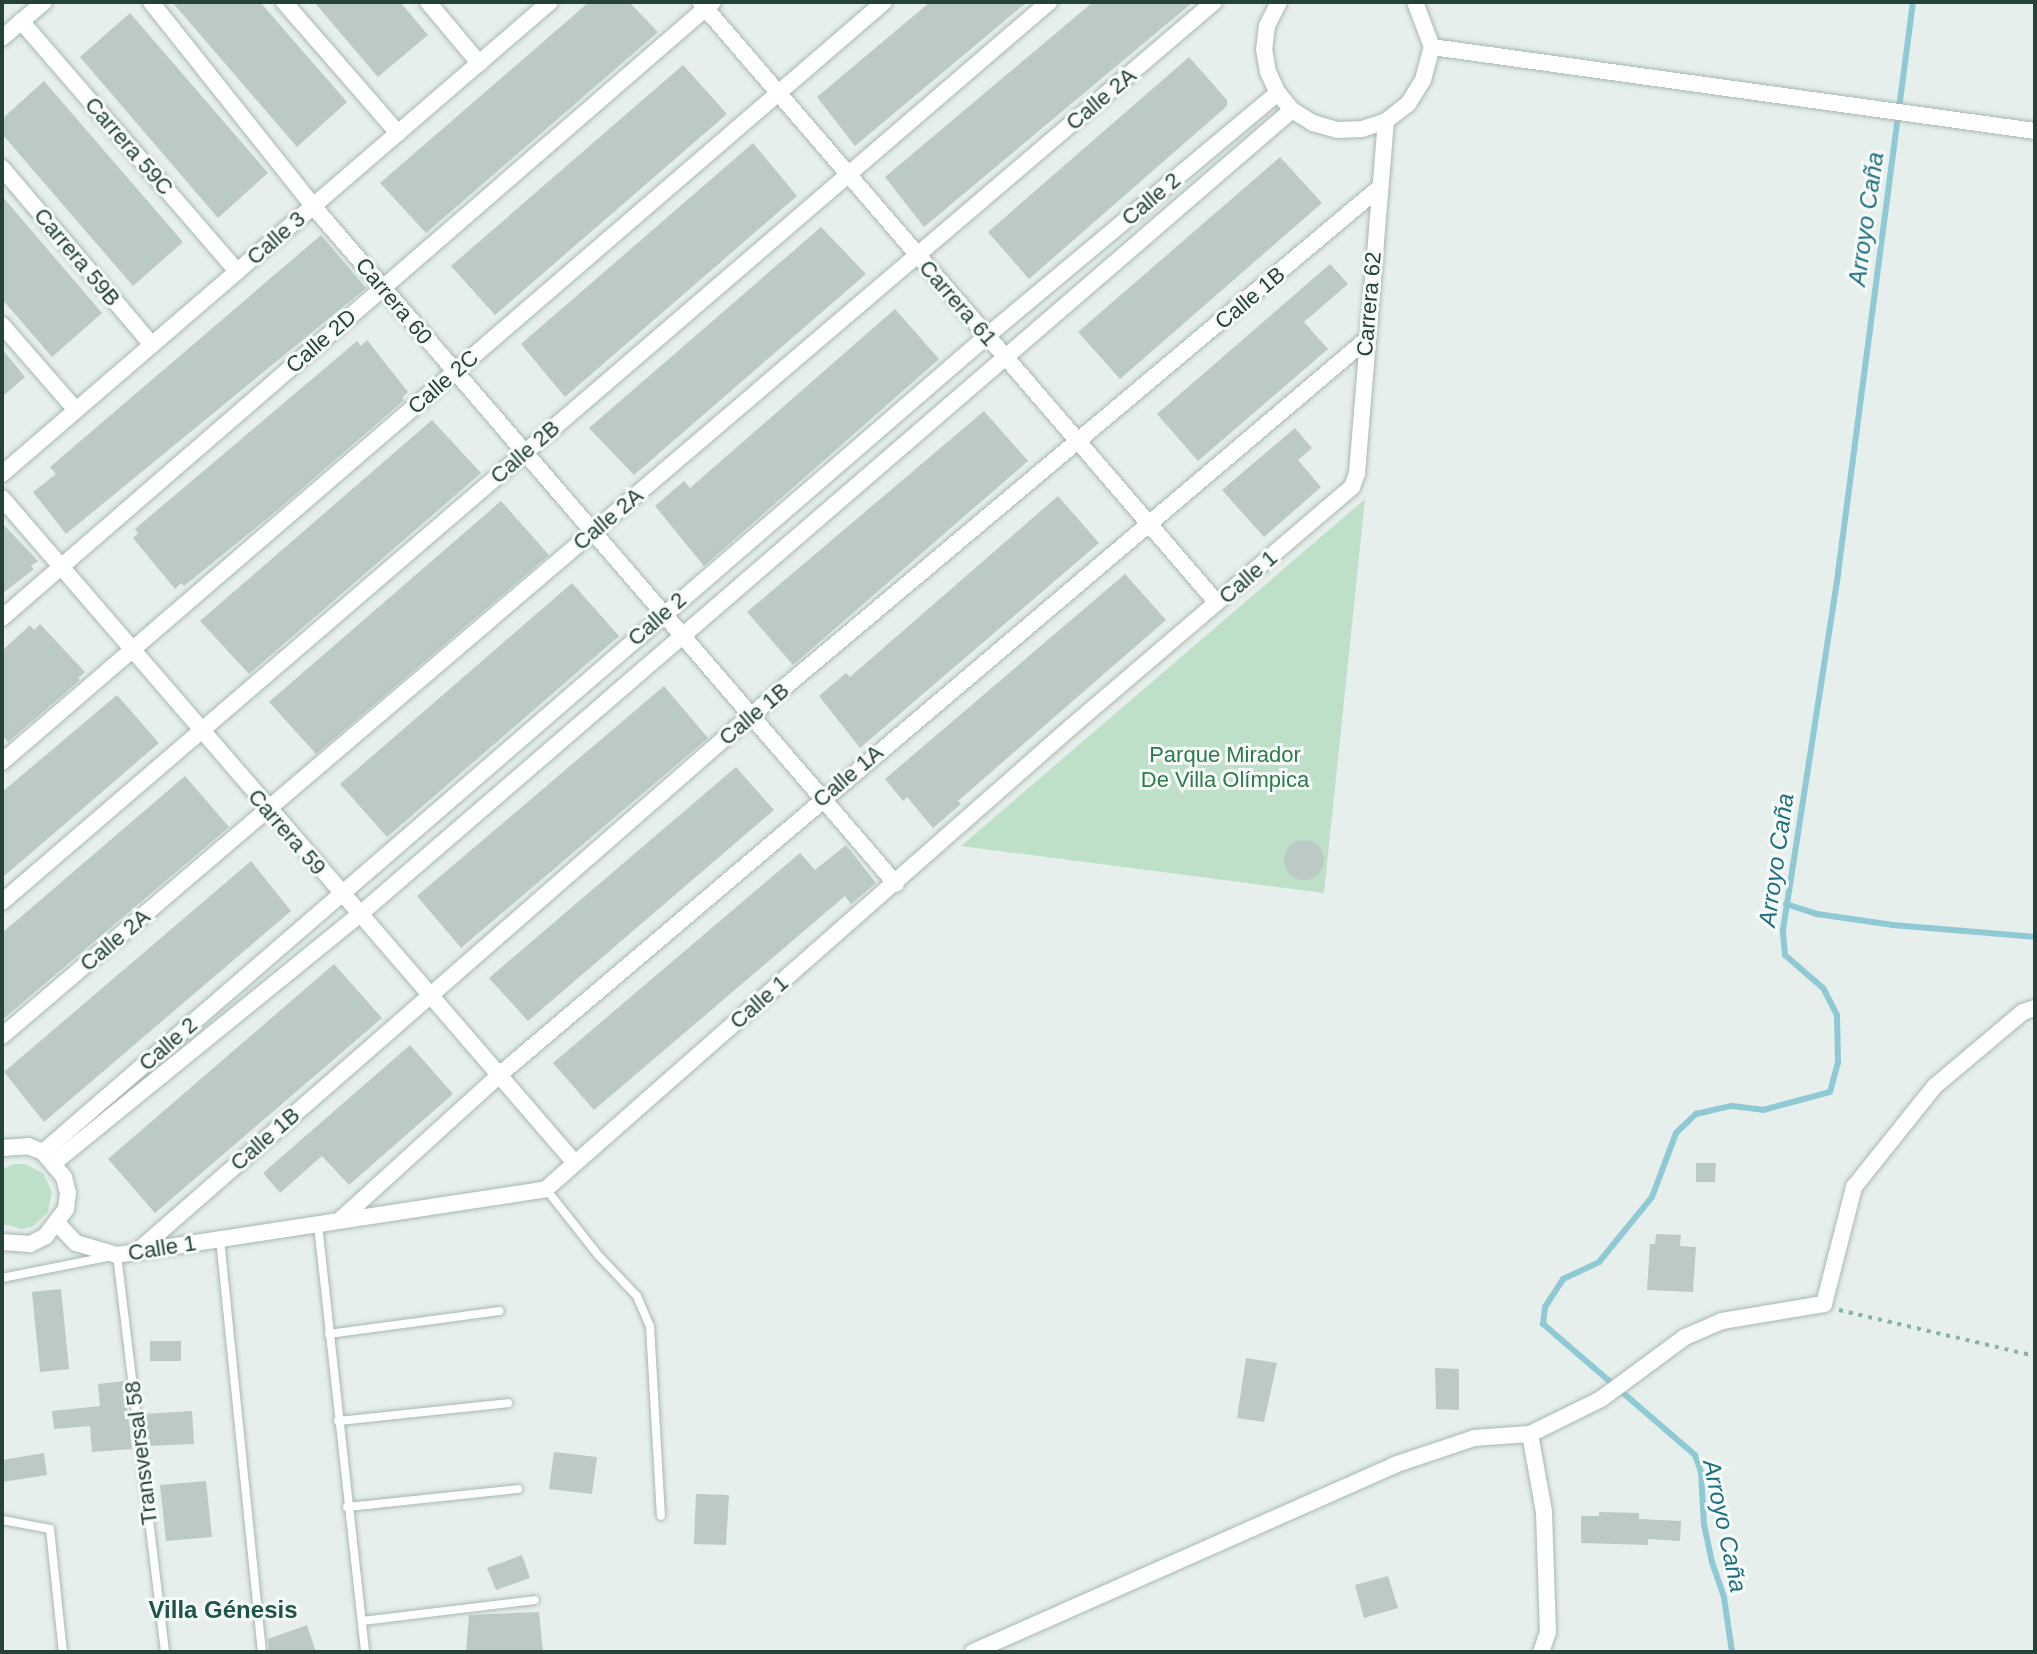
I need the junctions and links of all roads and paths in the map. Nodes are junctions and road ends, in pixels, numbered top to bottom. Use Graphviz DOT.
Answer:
graph roads {
  1 [pos="44,2"];
  2 [pos="151,2"];
  3 [pos="284,2"];
  4 [pos="428,2"];
  5 [pos="550,2"];
  6 [pos="884,2"];
  7 [pos="1049,2"];
  8 [pos="1214,2"];
  9 [pos="1415,2"];
  10 [pos="1276,3"];
  11 [pos="706,4"];
  12 [pos="21,21"];
  13 [pos="2,38"];
  14 [pos="1432,47"];
  15 [pos="479,63"];
  16 [pos="778,93"];
  17 [pos="1278,93"];
  18 [pos="1292,110"];
  19 [pos="1386,121"];
  20 [pos="2035,131"];
  21 [pos="398,133"];
  22 [pos="2,168"];
  23 [pos="848,174"];
  24 [pos="1379,188"];
  25 [pos="313,206"];
  26 [pos="917,255"];
  27 [pos="237,271"];
  28 [pos="383,288"];
  29 [pos="2,325"];
  30 [pos="987,336"];
  31 [pos="1366,340"];
  32 [pos="152,345"];
  33 [pos="1006,358"];
  34 [pos="455,372"];
  35 [pos="76,410"];
  36 [pos="1079,443"];
  37 [pos="524,453"];
  38 [pos="2,474"];
  39 [pos="1352,487"];
  40 [pos="2,498"];
  41 [pos="1149,524"];
  42 [pos="592,533"];
  43 [pos="60,568"];
  44 [pos="1217,603"];
  45 [pos="662,615"];
  46 [pos="2,618"];
  47 [pos="680,635"];
  48 [pos="131,651"];
  49 [pos="749,717"];
  50 [pos="200,731"];
  51 [pos="2,762"];
  52 [pos="820,800"];
  53 [pos="268,809"];
  54 [pos="896,884"];
  55 [pos="341,894"];
  56 [pos="2,902"];
  57 [pos="359,915"];
  58 [pos="428,995"];
  59 [pos="2035,1008"];
  60 [pos="2,1036"];
  61 [pos="498,1076"];
  62 [pos="2,1148"];
  63 [pos="49,1157"];
  64 [pos="575,1163"];
  65 [pos="546,1189"];
  66 [pos="339,1221"];
  67 [pos="58,1224"];
  68 [pos="318,1224"];
  69 [pos="220,1239"];
  70 [pos="2,1242"];
  71 [pos="138,1251"];
  72 [pos="117,1255"];
  73 [pos="2,1278"];
  74 [pos="1824,1304"];
  75 [pos="499,1311"];
  76 [pos="329,1334"];
  77 [pos="2035,1356"];
  78 [pos="508,1403"];
  79 [pos="338,1421"];
  80 [pos="1530,1434"];
  81 [pos="518,1489"];
  82 [pos="347,1507"];
  83 [pos="661,1516"];
  84 [pos="2,1520"];
  85 [pos="535,1600"];
  86 [pos="362,1621"];
  87 [pos="63,1652"];
  88 [pos="165,1652"];
  89 [pos="262,1652"];
  90 [pos="365,1652"];
  91 [pos="973,1652"];
  92 [pos="1541,1652"];
  1 -- 12 [label="street"];
  2 -- 25 [label="street, Carrera 60"];
  3 -- 21 [label="street"];
  4 -- 15 [label="street"];
  5 -- 15 [label="street, Calle 3"];
  6 -- 16 [label="street, Calle 2C"];
  7 -- 23 [label="street, Calle 2B"];
  8 -- 26 [label="street, Calle 2A"];
  9 -- 14 [label="street"];
  10 -- 17 [label="street"];
  11 -- 16 [label="street, Carrera 61"];
  11 -- 28 [label="street, Calle 2D"];
  12 -- 13 [label="street"];
  12 -- 27 [label="street, Carrera 59C"];
  14 -- 19 [label="street"];
  14 -- 20 [label="street"];
  15 -- 21 [label="street, Calle 3"];
  16 -- 23 [label="street, Carrera 61"];
  16 -- 34 [label="street, Calle 2C"];
  17 -- 18 [label="street"];
  17 -- 30 [label="street, Calle 2"];
  18 -- 19 [label="street"];
  18 -- 33 [label="street, Calle 2"];
  19 -- 24 [label="street, Carrera 62"];
  21 -- 25 [label="street, Calle 3"];
  22 -- 32 [label="street, Carrera 59B"];
  23 -- 26 [label="street, Carrera 61"];
  23 -- 37 [label="street, Calle 2B"];
  24 -- 31 [label="street, Carrera 62"];
  24 -- 36 [label="street, Calle 1B"];
  25 -- 27 [label="street, Calle 3"];
  25 -- 28 [label="street, Carrera 60"];
  26 -- 30 [label="street, Carrera 61"];
  26 -- 42 [label="street, Calle 2A"];
  27 -- 32 [label="street, Calle 3"];
  28 -- 34 [label="street, Carrera 60"];
  28 -- 43 [label="street, Calle 2D"];
  29 -- 35 [label="street"];
  30 -- 33 [label="street, Carrera 61"];
  30 -- 45 [label="street, Calle 2"];
  31 -- 39 [label="street, Carrera 62"];
  31 -- 41 [label="street, Calle 1A"];
  32 -- 35 [label="street, Calle 3"];
  33 -- 36 [label="street, Carrera 61"];
  33 -- 47 [label="street, Calle 2"];
  34 -- 37 [label="street, Carrera 60"];
  34 -- 48 [label="street, Calle 2C"];
  35 -- 38 [label="street, Calle 3"];
  36 -- 41 [label="street, Carrera 61"];
  36 -- 49 [label="street, Calle 1B"];
  37 -- 42 [label="street, Carrera 60"];
  37 -- 50 [label="street, Calle 2B"];
  39 -- 44 [label="street, Calle 1"];
  40 -- 43 [label="street, Carrera 59"];
  41 -- 44 [label="street, Carrera 61"];
  41 -- 52 [label="street, Calle 1A"];
  42 -- 45 [label="street, Carrera 60"];
  42 -- 53 [label="street, Calle 2A"];
  43 -- 46 [label="street, Calle 2D"];
  43 -- 48 [label="street, Carrera 59"];
  44 -- 54 [label="street, Calle 1"];
  45 -- 47 [label="street, Carrera 60"];
  45 -- 55 [label="street, Calle 2"];
  47 -- 49 [label="street, Carrera 60"];
  47 -- 57 [label="street, Calle 2"];
  48 -- 50 [label="street, Carrera 59"];
  48 -- 51 [label="street, Calle 2C"];
  49 -- 52 [label="street, Carrera 60"];
  49 -- 58 [label="street, Calle 1B"];
  50 -- 53 [label="street, Carrera 59"];
  50 -- 56 [label="street, Calle 2B"];
  52 -- 54 [label="street, Carrera 60"];
  52 -- 61 [label="street, Calle 1A"];
  53 -- 55 [label="street, Carrera 59"];
  53 -- 60 [label="street, Calle 2A"];
  54 -- 64 [label="street, Calle 1"];
  55 -- 57 [label="street, Carrera 59"];
  55 -- 63 [label="street, Calle 2"];
  57 -- 58 [label="street, Carrera 59"];
  57 -- 63 [label="street, Calle 2"];
  58 -- 61 [label="street, Carrera 59"];
  58 -- 71 [label="street, Calle 1B"];
  59 -- 74 [label="street"];
  61 -- 64 [label="street, Carrera 59"];
  61 -- 66 [label="street, Calle 1A"];
  62 -- 63 [label="street"];
  63 -- 67 [label="street"];
  64 -- 65 [label="street, Calle 1"];
  65 -- 66 [label="street, Calle 1"];
  65 -- 83 [label="lane"];
  66 -- 68 [label="street, Calle 1"];
  67 -- 70 [label="street"];
  67 -- 72 [label="street, Calle 1"];
  68 -- 69 [label="street, Calle 1"];
  68 -- 76 [label="lane"];
  69 -- 71 [label="street, Calle 1"];
  69 -- 89 [label="lane"];
  71 -- 72 [label="street, Calle 1"];
  72 -- 73 [label="lane"];
  72 -- 88 [label="lane, Transversal 58"];
  74 -- 77 [label="path"];
  74 -- 80 [label="street"];
  75 -- 76 [label="lane"];
  76 -- 79 [label="lane"];
  78 -- 79 [label="lane"];
  79 -- 82 [label="lane"];
  80 -- 91 [label="street"];
  80 -- 92 [label="street"];
  81 -- 82 [label="lane"];
  82 -- 86 [label="lane"];
  84 -- 87 [label="lane"];
  85 -- 86 [label="lane"];
  86 -- 90 [label="lane"];
}
